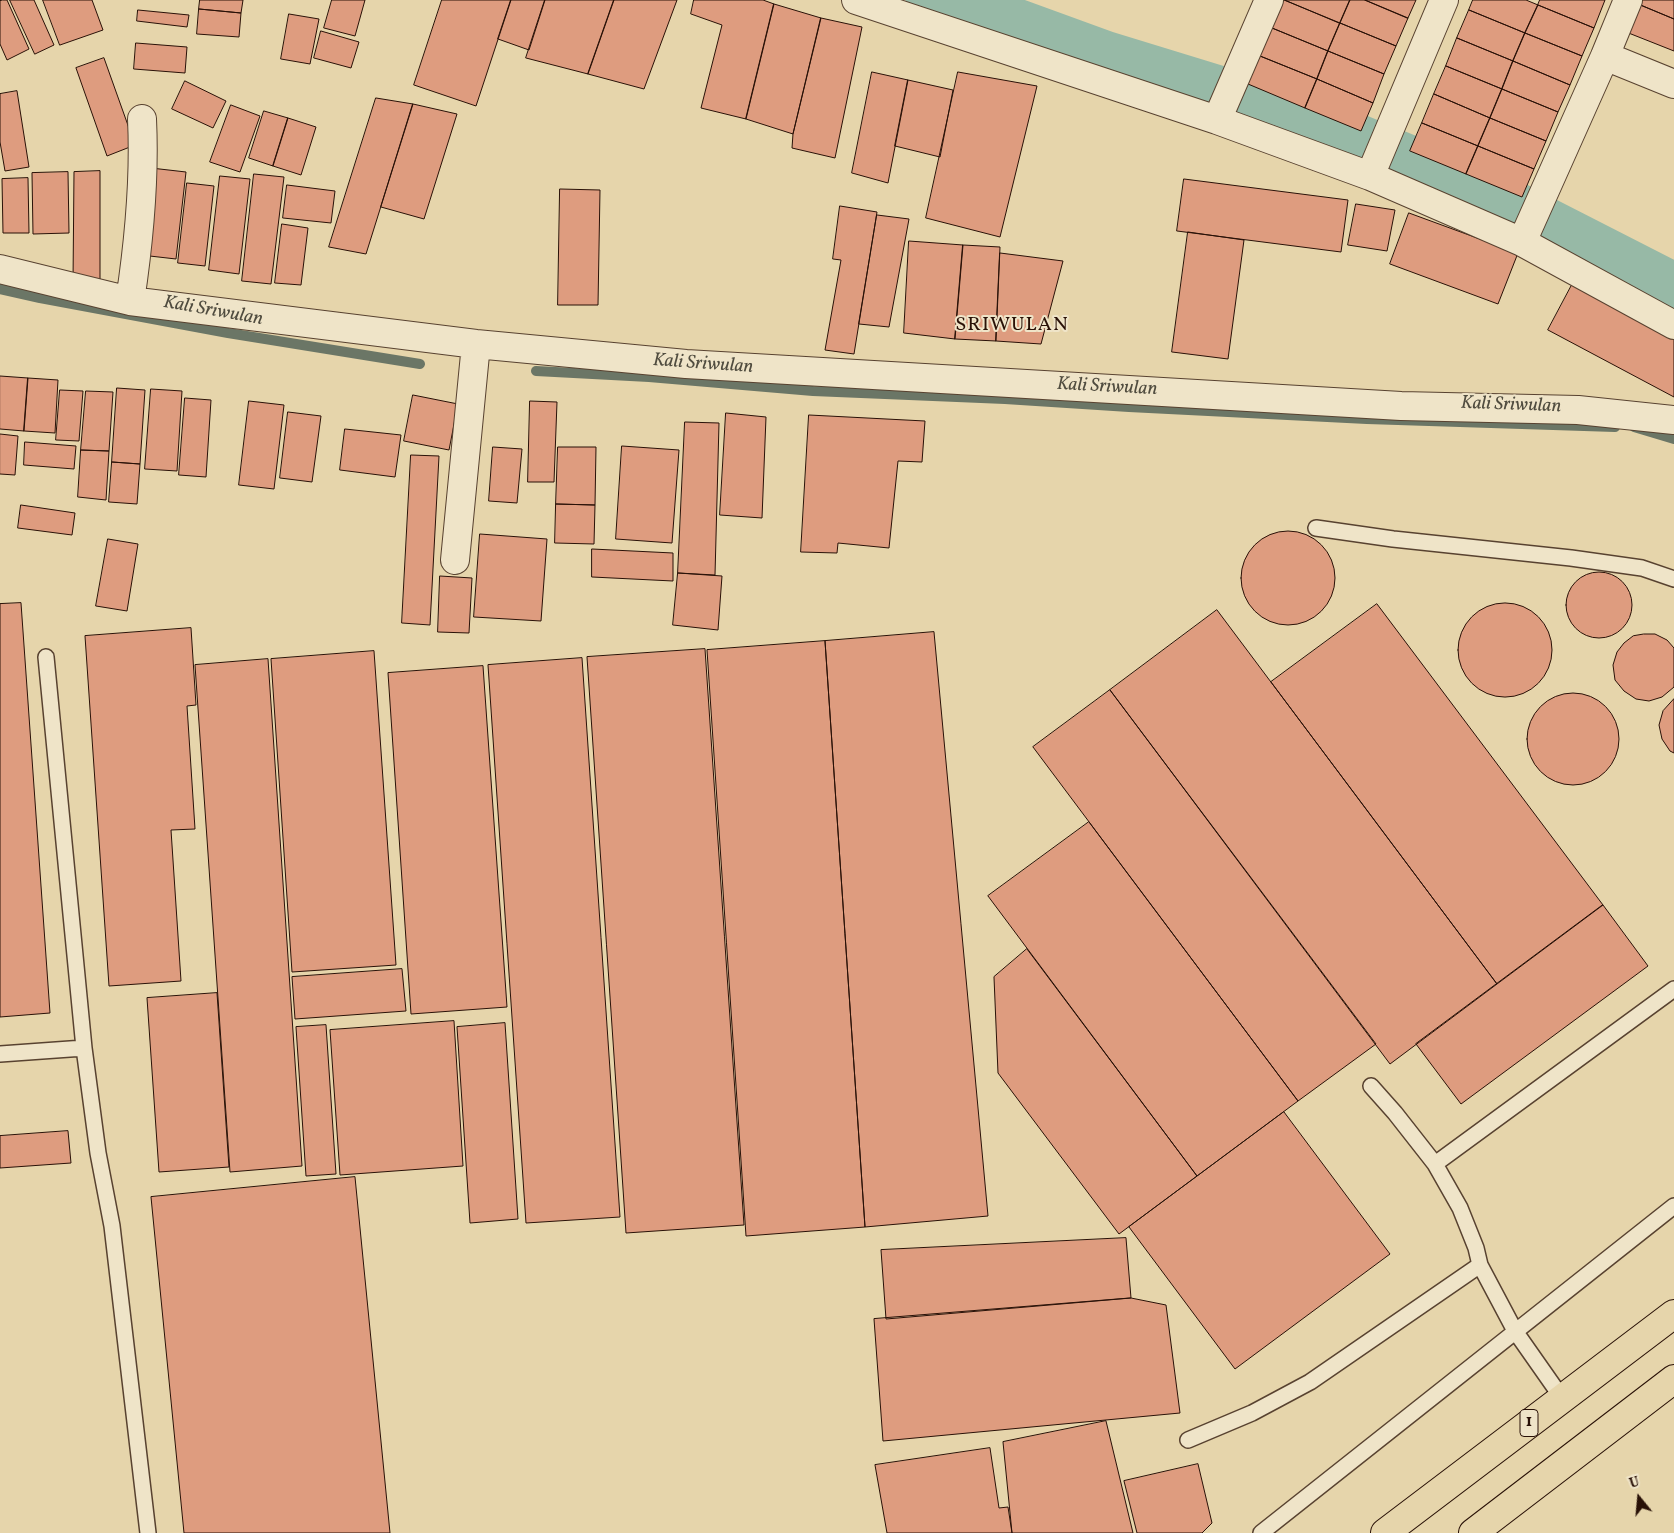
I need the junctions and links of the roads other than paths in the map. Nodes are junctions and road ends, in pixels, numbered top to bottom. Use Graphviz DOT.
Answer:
graph roads {
  1 [pos="856,0"];
  2 [pos="1269,0"];
  3 [pos="1444,0"];
  4 [pos="1628,0"];
  5 [pos="918,10"];
  6 [pos="1605,56"];
  7 [pos="1674,84"];
  8 [pos="1223,105"];
  9 [pos="142,119"];
  10 [pos="1377,161"];
  11 [pos="1530,225"];
  12 [pos="0,269"];
  13 [pos="130,301"];
  14 [pos="1674,325"];
  15 [pos="476,344"];
  16 [pos="1674,420"];
  17 [pos="1316,528"];
  18 [pos="455,560"];
  19 [pos="1674,579"];
  20 [pos="46,657"];
  21 [pos="1674,989"];
  22 [pos="84,1048"];
  23 [pos="0,1054"];
  24 [pos="1371,1086"];
  25 [pos="1435,1164"];
  26 [pos="1674,1206"];
  27 [pos="1480,1266"];
  28 [pos="1674,1314"];
  29 [pos="1515,1331"];
  30 [pos="1674,1379"];
  31 [pos="1562,1398"];
  32 [pos="1188,1440"];
  33 [pos="148,1533"];
  34 [pos="1261,1533"];
  35 [pos="1385,1533"];
  36 [pos="1473,1533"];
  1 -- 5 [label="street"];
  2 -- 8 [label="street"];
  3 -- 10 [label="street"];
  4 -- 6 [label="street"];
  5 -- 8 [label="street"];
  6 -- 7 [label="street"];
  6 -- 11 [label="street"];
  8 -- 10 [label="street"];
  9 -- 13 [label="street"];
  10 -- 11 [label="street"];
  11 -- 14 [label="street"];
  12 -- 13 [label="street"];
  13 -- 15 [label="street"];
  15 -- 16 [label="street"];
  15 -- 18 [label="street"];
  17 -- 19 [label="lane"];
  20 -- 22 [label="lane"];
  21 -- 25 [label="lane"];
  22 -- 23 [label="lane"];
  22 -- 33 [label="lane"];
  24 -- 25 [label="lane"];
  25 -- 27 [label="lane"];
  26 -- 29 [label="lane"];
  27 -- 29 [label="lane"];
  27 -- 32 [label="lane"];
  28 -- 31 [label="highway, 1"];
  29 -- 31 [label="lane"];
  29 -- 34 [label="lane"];
  30 -- 36 [label="highway"];
  31 -- 35 [label="highway, 1"];
}
